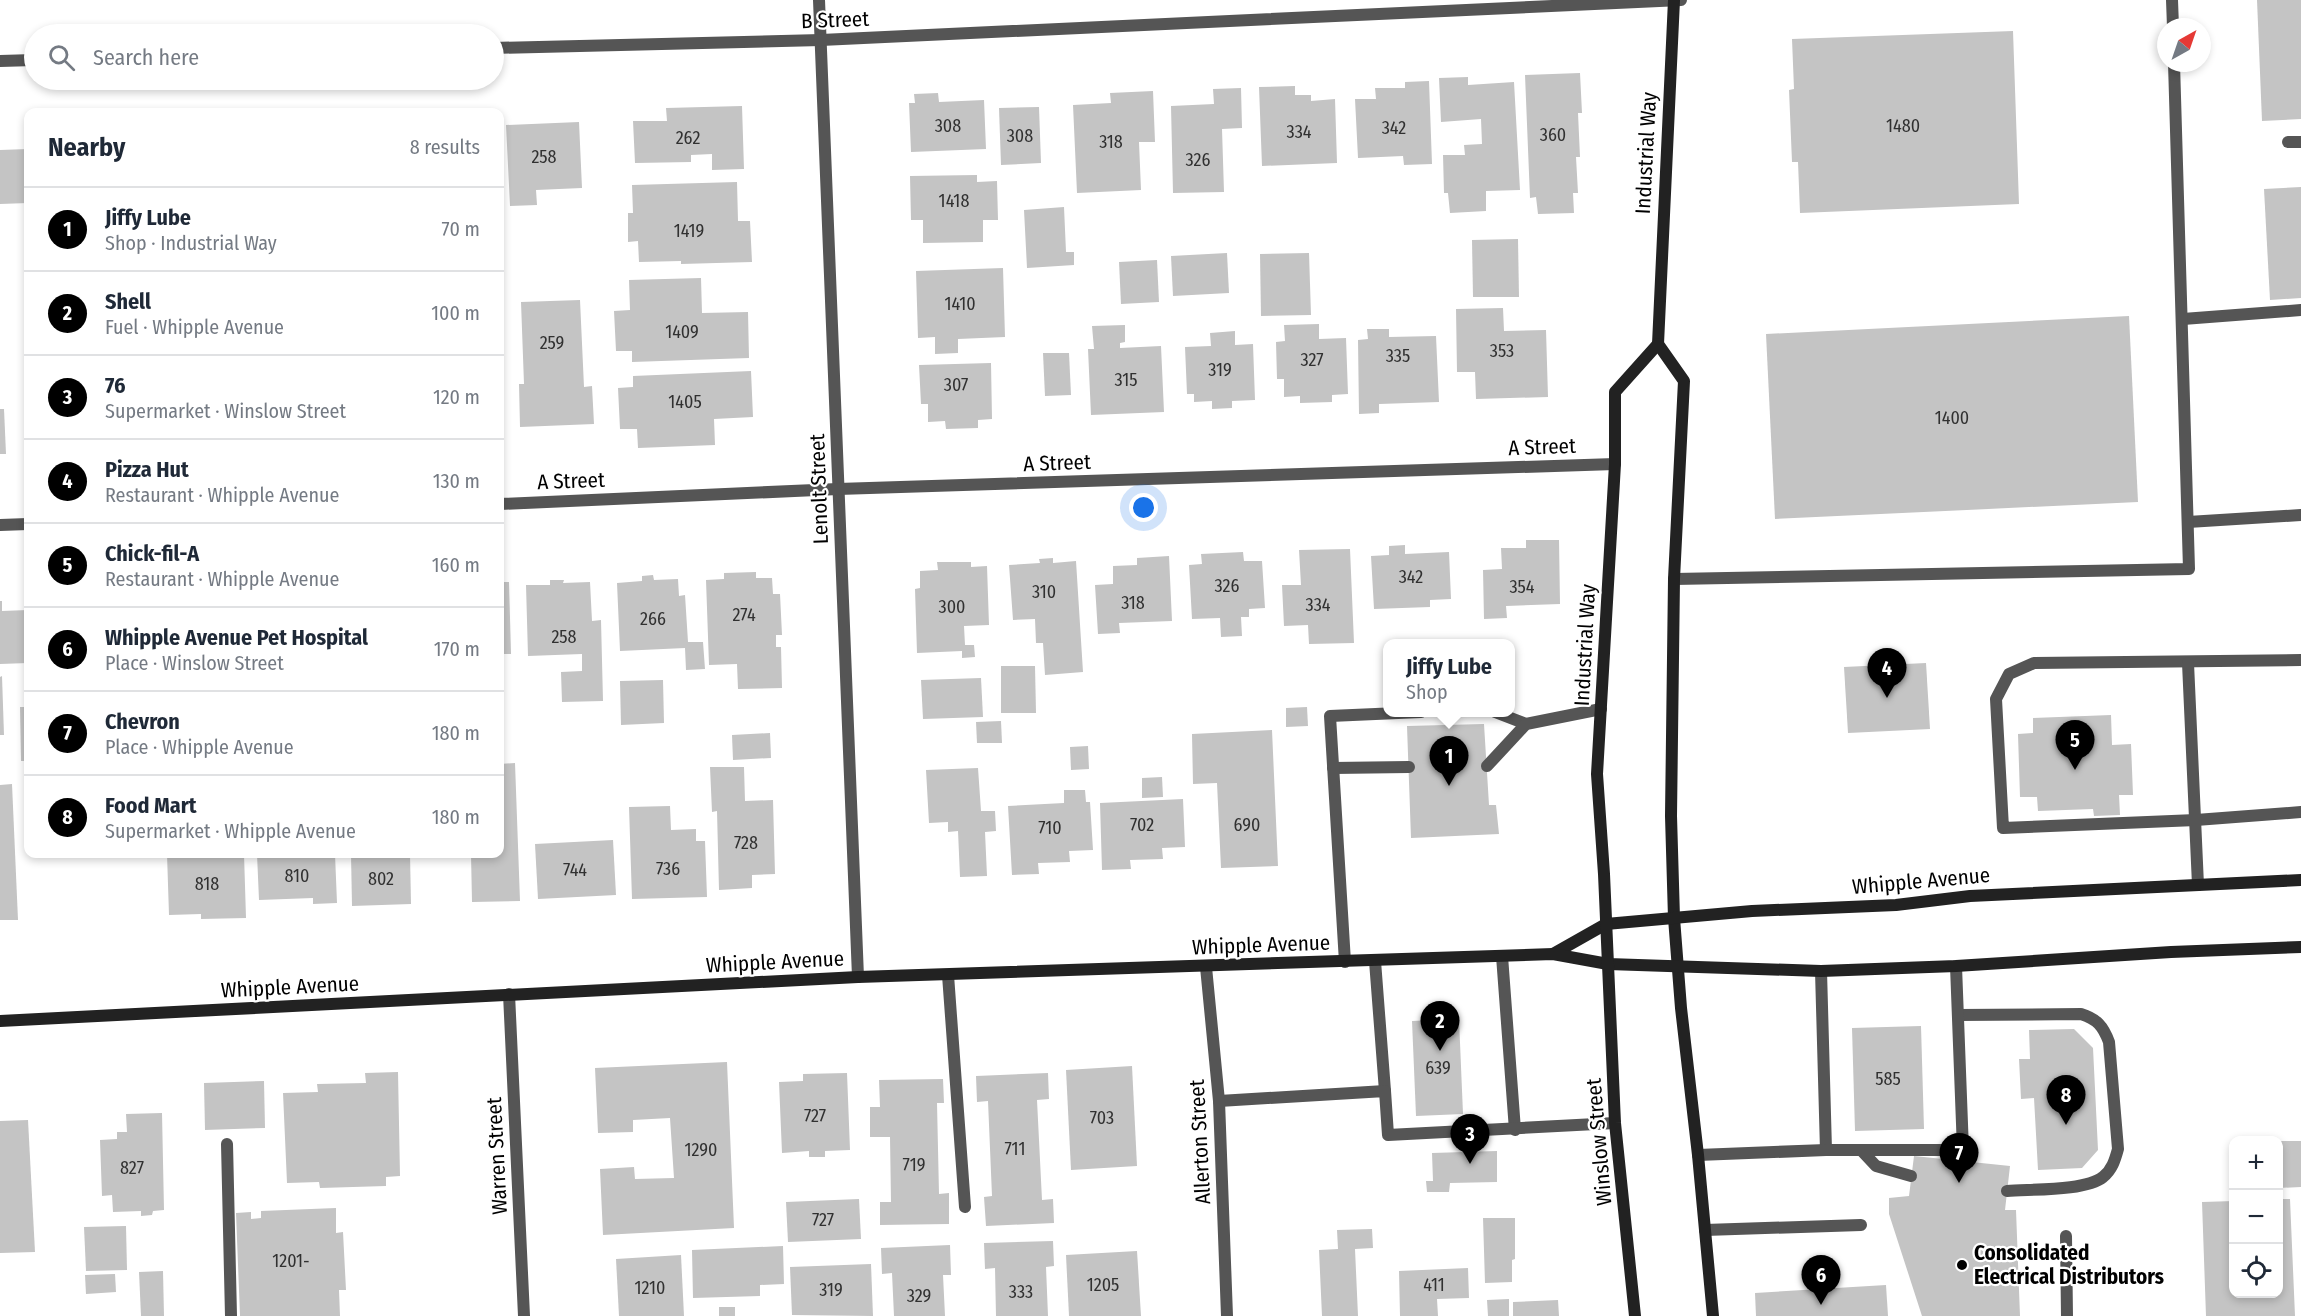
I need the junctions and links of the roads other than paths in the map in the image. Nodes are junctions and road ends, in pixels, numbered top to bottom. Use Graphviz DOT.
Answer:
graph roads {
  1 [pos="819,0"];
  2 [pos="1674,0"];
  3 [pos="1681,0"];
  4 [pos="2172,0"];
  5 [pos="2173,18"];
  6 [pos="821,40"];
  7 [pos="504,48"];
  8 [pos="0,60"];
  9 [pos="24,60"];
  10 [pos="2174,72"];
  11 [pos="2301,310"];
  12 [pos="2183,319"];
  13 [pos="1658,344"];
  14 [pos="1615,464"];
  15 [pos="838,489"];
  16 [pos="504,504"];
  17 [pos="2301,515"];
  18 [pos="2187,522"];
  19 [pos="24,524"];
  20 [pos="0,525"];
  21 [pos="1674,579"];
  22 [pos="2301,660"];
  23 [pos="2188,663"];
  24 [pos="1601,709"];
  25 [pos="1383,714"];
  26 [pos="1508,717"];
  27 [pos="1526,724"];
  28 [pos="1486,766"];
  29 [pos="1409,767"];
  30 [pos="1333,768"];
  31 [pos="2301,813"];
  32 [pos="2196,820"];
  33 [pos="2301,880"];
  34 [pos="2198,885"];
  35 [pos="1674,918"];
  36 [pos="1606,924"];
  37 [pos="2301,947"];
  38 [pos="1553,954"];
  39 [pos="1502,956"];
  40 [pos="1375,961"];
  41 [pos="1345,962"];
  42 [pos="1608,964"];
  43 [pos="1956,966"];
  44 [pos="1206,967"];
  45 [pos="1677,967"];
  46 [pos="1821,971"];
  47 [pos="948,975"];
  48 [pos="858,977"];
  49 [pos="509,994"];
  50 [pos="1958,1015"];
  51 [pos="0,1021"];
  52 [pos="1385,1091"];
  53 [pos="1219,1101"];
  54 [pos="1615,1123"];
  55 [pos="1515,1130"];
  56 [pos="227,1144"];
  57 [pos="1826,1150"];
  58 [pos="1861,1150"];
  59 [pos="1698,1155"];
  60 [pos="1911,1176"];
  61 [pos="2007,1191"];
  62 [pos="965,1207"];
  63 [pos="1861,1225"];
  64 [pos="1705,1230"];
  65 [pos="2066,1236"];
  66 [pos="231,1316"];
  67 [pos="524,1316"];
  68 [pos="1227,1316"];
  69 [pos="1635,1316"];
  70 [pos="1713,1316"];
  71 [pos="2067,1316"];
  1 -- 6 [label="street, Lenolt Street"];
  2 -- 3 [label="street, B Street"];
  2 -- 6 [label="street, B Street"];
  2 -- 13 [label="main road, Industrial Way"];
  4 -- 5 [label="street"];
  6 -- 7 [label="street, B Street"];
  6 -- 15 [label="street, Lenolt Street"];
  8 -- 9 [label="street"];
  10 -- 12 [label="street"];
  11 -- 12 [label="street"];
  12 -- 18 [label="street"];
  13 -- 14 [label="main road, Industrial Way"];
  13 -- 21 [label="main road"];
  14 -- 15 [label="street, A Street"];
  14 -- 24 [label="main road, Industrial Way"];
  15 -- 16 [label="street, A Street"];
  15 -- 48 [label="street, Lenolt Street"];
  17 -- 18 [label="street"];
  18 -- 21 [label="street"];
  19 -- 20 [label="street"];
  21 -- 35 [label="main road"];
  22 -- 23 [label="street"];
  23 -- 32 [label="street"];
  23 -- 32 [label="street"];
  24 -- 27 [label="street"];
  24 -- 36 [label="main road, Industrial Way"];
  25 -- 30 [label="street"];
  26 -- 27 [label="street"];
  27 -- 28 [label="street"];
  29 -- 30 [label="street"];
  30 -- 41 [label="street"];
  31 -- 32 [label="street"];
  32 -- 34 [label="street"];
  33 -- 34 [label="main road, Whipple Avenue"];
  34 -- 35 [label="main road, Whipple Avenue"];
  35 -- 36 [label="main road, Whipple Avenue"];
  35 -- 45 [label="main road"];
  36 -- 38 [label="main road, Whipple Avenue"];
  36 -- 42 [label="main road, Industrial Way"];
  37 -- 43 [label="main road, Whipple Avenue"];
  38 -- 39 [label="main road, Whipple Avenue"];
  38 -- 42 [label="main road, Whipple Avenue"];
  39 -- 40 [label="main road, Whipple Avenue"];
  39 -- 55 [label="street"];
  40 -- 41 [label="main road, Whipple Avenue"];
  40 -- 52 [label="street"];
  41 -- 44 [label="main road, Whipple Avenue"];
  42 -- 45 [label="main road, Whipple Avenue"];
  42 -- 54 [label="main road, Winslow Street"];
  43 -- 46 [label="main road, Whipple Avenue"];
  43 -- 50 [label="street"];
  44 -- 47 [label="main road, Whipple Avenue"];
  44 -- 53 [label="street, Allerton Street"];
  45 -- 46 [label="main road, Whipple Avenue"];
  45 -- 59 [label="main road"];
  46 -- 57 [label="street"];
  47 -- 48 [label="main road, Whipple Avenue"];
  47 -- 62 [label="street"];
  48 -- 49 [label="main road, Whipple Avenue"];
  49 -- 51 [label="main road, Whipple Avenue"];
  49 -- 67 [label="street, Warren Street"];
  50 -- 58 [label="street"];
  50 -- 61 [label="street"];
  52 -- 53 [label="street"];
  52 -- 55 [label="street"];
  53 -- 68 [label="street, Allerton Street"];
  54 -- 55 [label="street"];
  54 -- 69 [label="main road, Winslow Street"];
  56 -- 66 [label="street"];
  57 -- 58 [label="street"];
  57 -- 59 [label="street"];
  58 -- 60 [label="street"];
  59 -- 64 [label="main road"];
  63 -- 64 [label="street"];
  64 -- 70 [label="main road"];
  65 -- 71 [label="street"];
}
